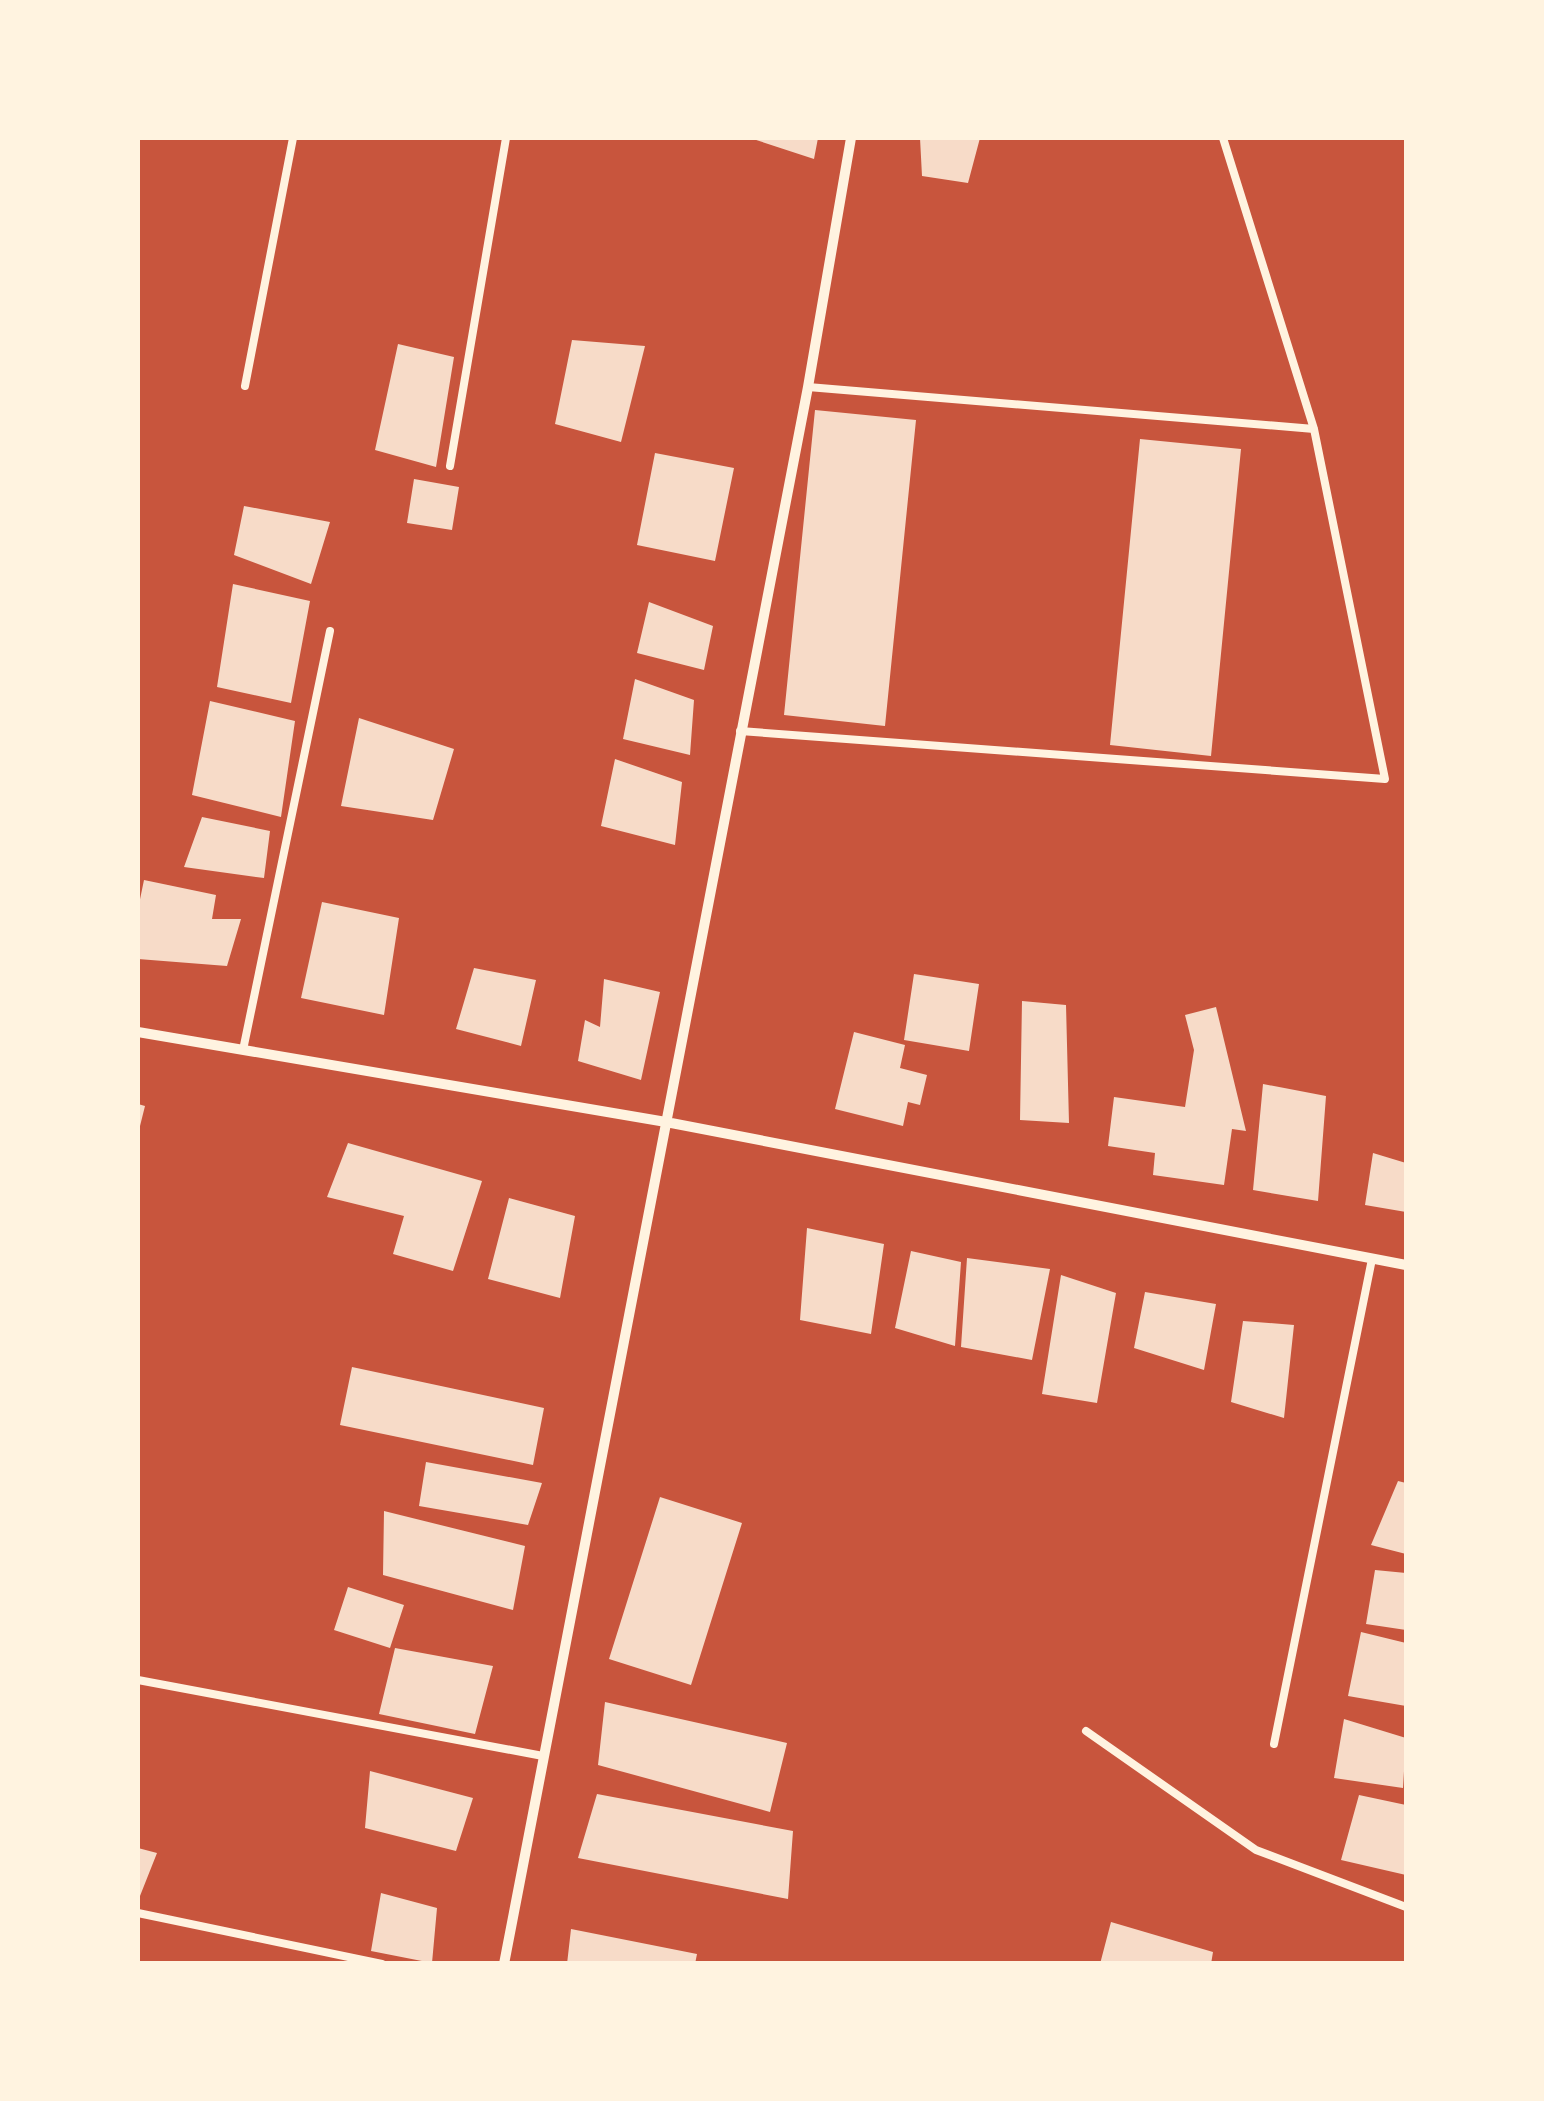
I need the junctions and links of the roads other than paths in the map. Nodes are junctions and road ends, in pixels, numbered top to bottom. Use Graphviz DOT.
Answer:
graph roads {
  1 [pos="293,138"];
  2 [pos="506,138"];
  3 [pos="851,138"];
  4 [pos="1223,138"];
  5 [pos="245,386"];
  6 [pos="808,387"];
  7 [pos="1314,429"];
  8 [pos="450,466"];
  9 [pos="330,631"];
  10 [pos="740,731"];
  11 [pos="138,1032"];
  12 [pos="243,1050"];
  13 [pos="666,1122"];
  14 [pos="1372,1259"];
  15 [pos="1406,1265"];
  16 [pos="138,1680"];
  17 [pos="1086,1731"];
  18 [pos="1274,1744"];
  19 [pos="544,1756"];
  20 [pos="1406,1908"];
  21 [pos="138,1912"];
  22 [pos="382,1964"];
  23 [pos="504,1964"];
  1 -- 5 [label="lane"];
  2 -- 8 [label="lane"];
  3 -- 6 [label="street"];
  4 -- 7 [label="lane"];
  6 -- 7 [label="lane"];
  6 -- 10 [label="street"];
  7 -- 10 [label="lane"];
  9 -- 12 [label="lane"];
  10 -- 13 [label="street"];
  11 -- 12 [label="street"];
  12 -- 13 [label="street"];
  13 -- 14 [label="street"];
  13 -- 19 [label="street"];
  14 -- 15 [label="street"];
  14 -- 18 [label="lane"];
  16 -- 19 [label="lane"];
  17 -- 20 [label="lane"];
  19 -- 23 [label="street"];
  21 -- 22 [label="lane"];
}
